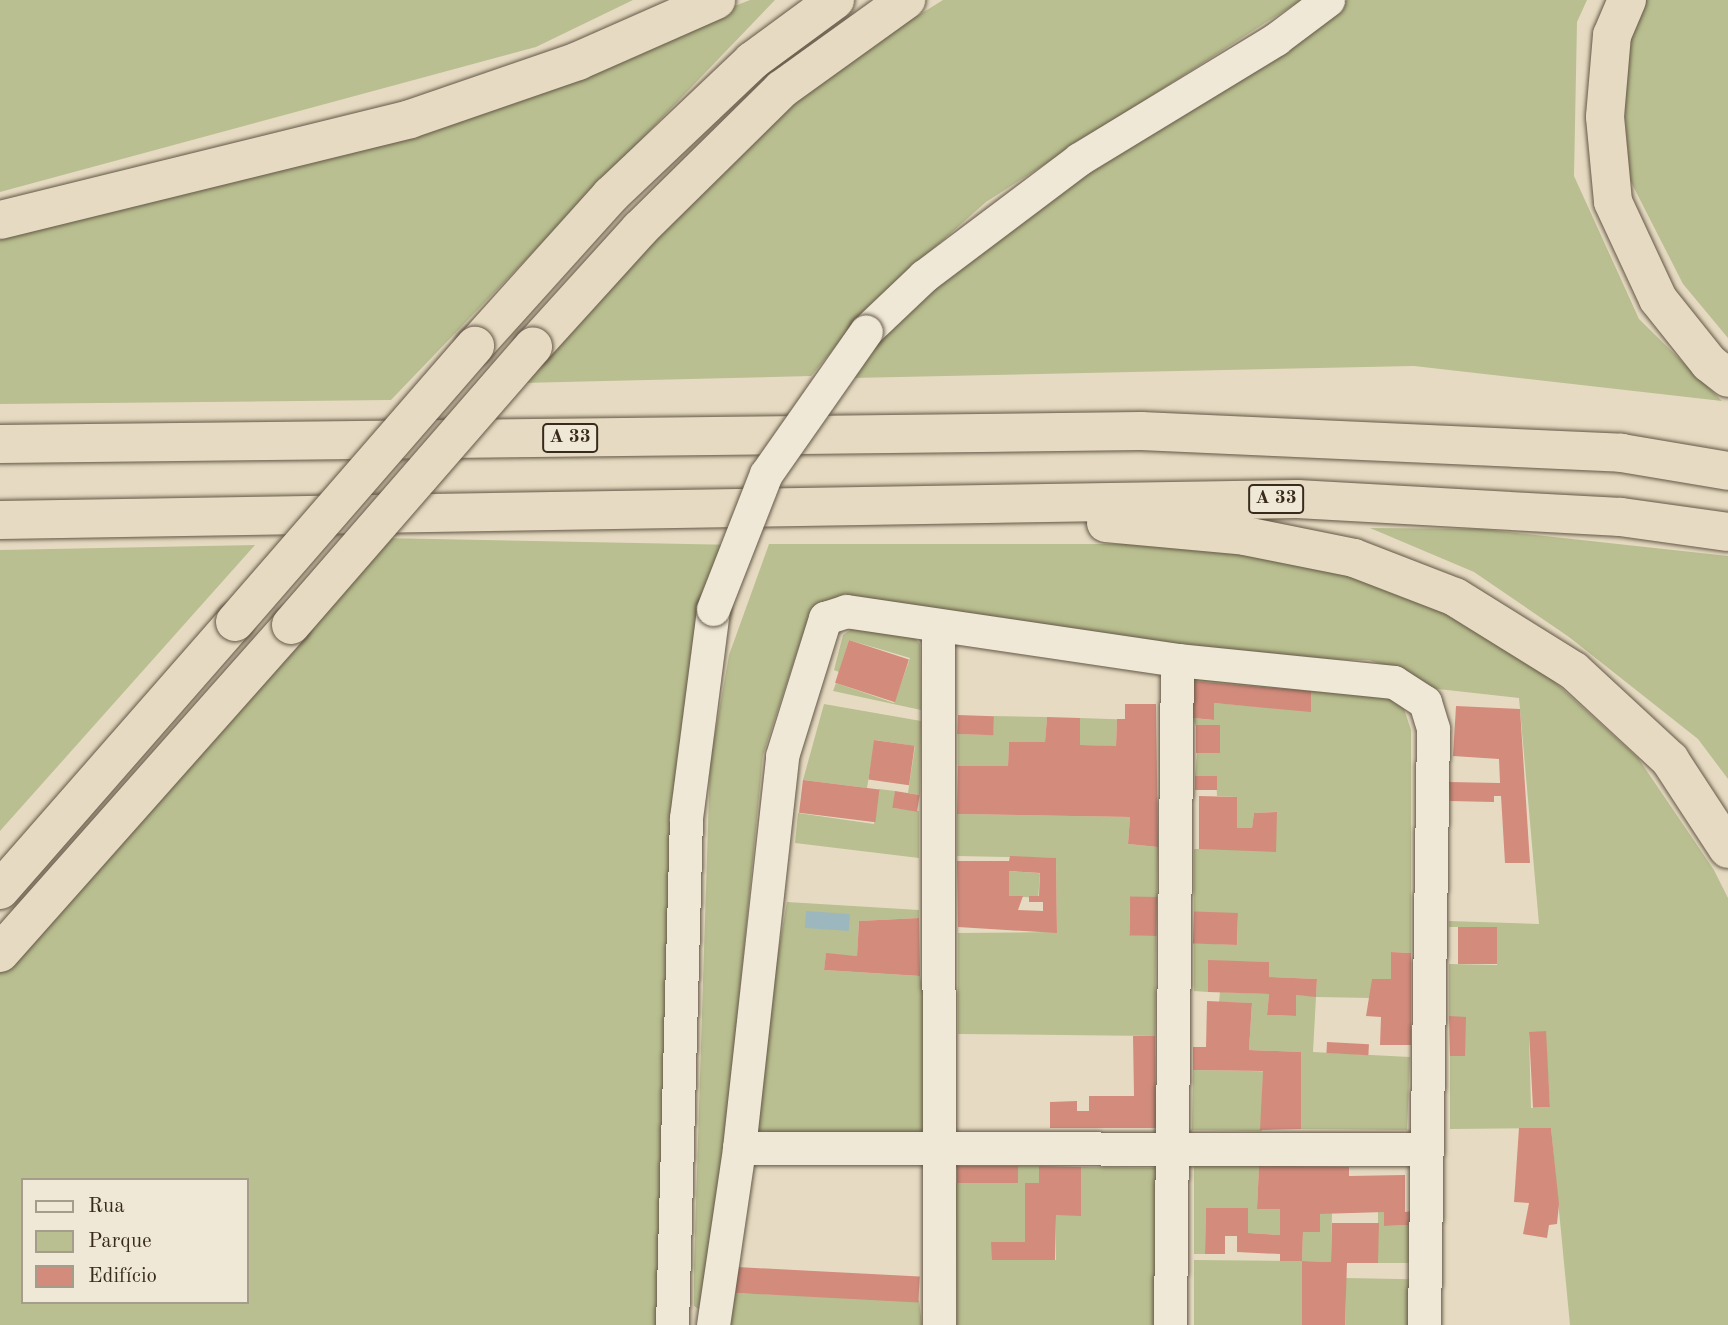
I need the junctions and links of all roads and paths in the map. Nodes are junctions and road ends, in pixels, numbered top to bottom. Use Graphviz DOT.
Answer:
graph roads {
  1 [pos="716,0"];
  2 [pos="835,0"];
  3 [pos="906,0"];
  4 [pos="1328,0"];
  5 [pos="1627,0"];
  6 [pos="0,220"];
  7 [pos="1728,378"];
  8 [pos="0,444"];
  9 [pos="1728,471"];
  10 [pos="823,506"];
  11 [pos="0,520"];
  12 [pos="1728,532"];
  13 [pos="939,627"];
  14 [pos="1177,660"];
  15 [pos="1728,849"];
  16 [pos="0,890"];
  17 [pos="0,953"];
  18 [pos="1170,1146"];
  19 [pos="739,1148"];
  20 [pos="1425,1149"];
  21 [pos="941,1152"];
  22 [pos="671,1325"];
  23 [pos="713,1325"];
  24 [pos="940,1325"];
  25 [pos="1170,1325"];
  26 [pos="1424,1325"];
  1 -- 6 [label="highway"];
  2 -- 16 [label="highway, bridge"];
  3 -- 17 [label="highway, bridge"];
  4 -- 22 [label="street, bridge"];
  5 -- 7 [label="highway"];
  8 -- 9 [label="highway, A 33"];
  10 -- 11 [label="highway, A 33"];
  10 -- 12 [label="highway, A 33"];
  10 -- 15 [label="highway"];
  13 -- 14 [label="street"];
  13 -- 19 [label="street"];
  13 -- 21 [label="street"];
  14 -- 18 [label="street"];
  14 -- 20 [label="street"];
  18 -- 20 [label="street"];
  18 -- 21 [label="street"];
  18 -- 25 [label="street"];
  19 -- 21 [label="street"];
  19 -- 23 [label="street"];
  20 -- 26 [label="street"];
  21 -- 24 [label="street"];
}
